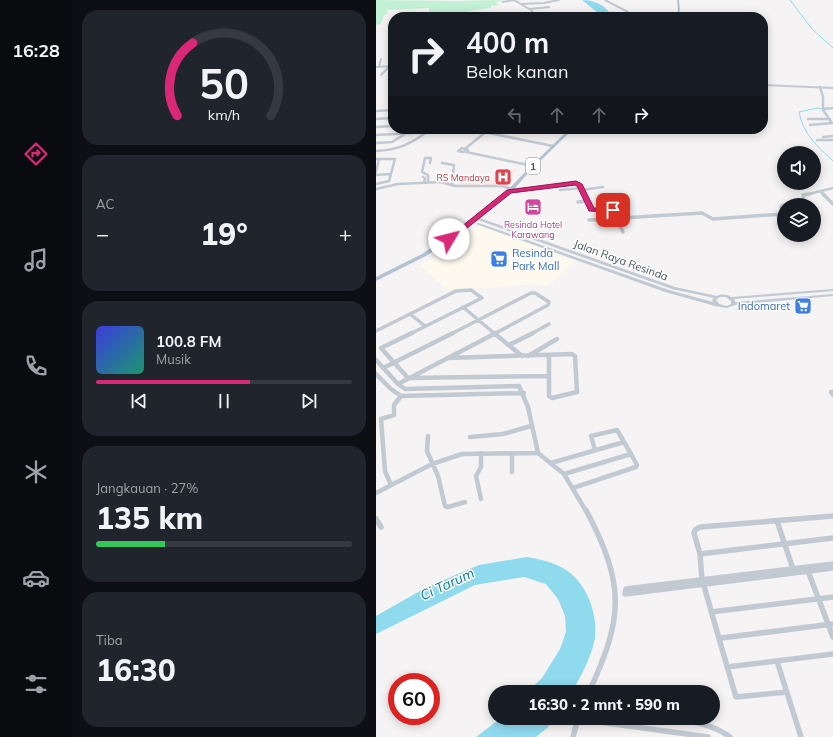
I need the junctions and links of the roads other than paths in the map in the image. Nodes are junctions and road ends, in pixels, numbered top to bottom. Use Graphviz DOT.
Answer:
graph roads {
  1 [pos="514,0"];
  2 [pos="559,0"];
  3 [pos="605,0"];
  4 [pos="678,0"];
  5 [pos="503,2"];
  6 [pos="522,4"];
  7 [pos="549,7"];
  8 [pos="530,9"];
  9 [pos="532,12"];
  10 [pos="628,12"];
  11 [pos="678,12"];
  12 [pos="381,59"];
  13 [pos="388,66"];
  14 [pos="377,67"];
  15 [pos="388,69"];
  16 [pos="381,75"];
  17 [pos="768,86"];
  18 [pos="820,87"];
  19 [pos="833,88"];
  20 [pos="833,108"];
  21 [pos="388,109"];
  22 [pos="823,109"];
  23 [pos="376,110"];
  24 [pos="388,118"];
  25 [pos="376,119"];
  26 [pos="808,119"];
  27 [pos="830,119"];
  28 [pos="811,124"];
  29 [pos="832,125"];
  30 [pos="388,126"];
  31 [pos="376,127"];
  32 [pos="402,134"];
  33 [pos="423,134"];
  34 [pos="485,134"];
  35 [pos="497,134"];
  36 [pos="565,134"];
  37 [pos="376,135"];
  38 [pos="833,136"];
  39 [pos="823,137"];
  40 [pos="817,140"];
  41 [pos="833,140"];
  42 [pos="376,143"];
  43 [pos="554,145"];
  44 [pos="376,151"];
  45 [pos="378,159"];
  46 [pos="516,161"];
  47 [pos="430,163"];
  48 [pos="442,163"];
  49 [pos="534,165"];
  50 [pos="377,167"];
  51 [pos="376,174"];
  52 [pos="391,174"];
  53 [pos="423,177"];
  54 [pos="426,183"];
  55 [pos="376,184"];
  56 [pos="452,184"];
  57 [pos="603,187"];
  58 [pos="833,188"];
  59 [pos="376,189"];
  60 [pos="582,189"];
  61 [pos="560,190"];
  62 [pos="821,191"];
  63 [pos="509,192"];
  64 [pos="802,198"];
  65 [pos="588,201"];
  66 [pos="578,202"];
  67 [pos="833,204"];
  68 [pos="777,215"];
  69 [pos="617,217"];
  70 [pos="478,220"];
  71 [pos="589,220"];
  72 [pos="623,232"];
  73 [pos="545,242"];
  74 [pos="540,246"];
  75 [pos="634,274"];
  76 [pos="630,278"];
  77 [pos="376,279"];
  78 [pos="376,283"];
  79 [pos="833,290"];
  80 [pos="833,296"];
  81 [pos="716,298"];
  82 [pos="731,298"];
  83 [pos="715,304"];
  84 [pos="733,304"];
  85 [pos="463,307"];
  86 [pos="410,314"];
  87 [pos="478,320"];
  88 [pos="549,324"];
  89 [pos="425,326"];
  90 [pos="376,331"];
  91 [pos="494,333"];
  92 [pos="557,339"];
  93 [pos="509,345"];
  94 [pos="549,356"];
  95 [pos="525,357"];
  96 [pos="446,358"];
  97 [pos="376,360"];
  98 [pos="394,363"];
  99 [pos="383,368"];
  100 [pos="376,374"];
  101 [pos="549,376"];
  102 [pos="408,378"];
  103 [pos="398,384"];
  104 [pos="833,392"];
  105 [pos="524,393"];
  106 [pos="833,395"];
  107 [pos="401,396"];
  108 [pos="531,426"];
  109 [pos="378,430"];
  110 [pos="428,436"];
  111 [pos="470,437"];
  112 [pos="624,442"];
  113 [pos="595,450"];
  114 [pos="481,453"];
  115 [pos="512,453"];
  116 [pos="538,453"];
  117 [pos="631,454"];
  118 [pos="551,463"];
  119 [pos="432,464"];
  120 [pos="512,472"];
  121 [pos="564,474"];
  122 [pos="391,485"];
  123 [pos="573,488"];
  124 [pos="376,493"];
  125 [pos="481,499"];
  126 [pos="465,502"];
  127 [pos="833,516"];
  128 [pos="376,519"];
  129 [pos="777,521"];
  130 [pos="381,527"];
  131 [pos="833,538"];
  132 [pos="785,544"];
  133 [pos="700,554"];
  134 [pos="833,564"];
  135 [pos="793,568"];
  136 [pos="833,568"];
  137 [pos="808,571"];
  138 [pos="703,581"];
  139 [pos="833,597"];
  140 [pos="818,599"];
  141 [pos="711,612"];
  142 [pos="831,624"];
  143 [pos="833,637"];
  144 [pos="720,642"];
  145 [pos="833,654"];
  146 [pos="777,661"];
  147 [pos="727,667"];
  148 [pos="592,685"];
  149 [pos="787,692"];
  150 [pos="576,725"];
  151 [pos="626,725"];
  152 [pos="710,725"];
  153 [pos="573,737"];
  154 [pos="708,737"];
  155 [pos="730,737"];
  156 [pos="801,737"];
  1 -- 5 [label="street"];
  1 -- 6 [label="street"];
  2 -- 6 [label="street"];
  3 -- 10 [label="street"];
  4 -- 11 [label="main road"];
  6 -- 8 [label="street"];
  7 -- 8 [label="street"];
  8 -- 9 [label="street"];
  12 -- 14 [label="street"];
  13 -- 14 [label="street"];
  15 -- 16 [label="street"];
  17 -- 18 [label="street"];
  18 -- 19 [label="street"];
  18 -- 22 [label="street"];
  20 -- 22 [label="street"];
  21 -- 23 [label="street"];
  22 -- 27 [label="street"];
  24 -- 25 [label="street"];
  26 -- 27 [label="street"];
  27 -- 29 [label="street"];
  28 -- 29 [label="street"];
  30 -- 31 [label="street"];
  32 -- 37 [label="street"];
  32 -- 42 [label="street"];
  33 -- 44 [label="street"];
  34 -- 46 [label="street"];
  35 -- 43 [label="street"];
  36 -- 43 [label="main road, 1"];
  38 -- 39 [label="street"];
  40 -- 41 [label="street"];
  43 -- 49 [label="main road, 1"];
  45 -- 50 [label="street"];
  45 -- 52 [label="street"];
  46 -- 49 [label="street"];
  46 -- 49 [label="street"];
  47 -- 54 [label="street"];
  48 -- 56 [label="street"];
  49 -- 63 [label="main road, 1"];
  50 -- 51 [label="street"];
  51 -- 52 [label="street"];
  52 -- 55 [label="street"];
  53 -- 54 [label="street"];
  54 -- 56 [label="street"];
  54 -- 59 [label="street"];
  56 -- 63 [label="street"];
  57 -- 60 [label="street"];
  58 -- 62 [label="street"];
  60 -- 61 [label="street"];
  60 -- 63 [label="street"];
  60 -- 65 [label="street"];
  62 -- 64 [label="street"];
  62 -- 67 [label="street"];
  63 -- 70 [label="main road, 1"];
  65 -- 66 [label="street"];
  65 -- 69 [label="street"];
  68 -- 69 [label="street"];
  69 -- 71 [label="street"];
  69 -- 72 [label="street"];
  70 -- 73 [label="street, Jalan Raya Resinda"];
  70 -- 74 [label="street, Jalan Raya Resinda"];
  70 -- 77 [label="main road, 1"];
  70 -- 78 [label="main road, 1"];
  73 -- 74 [label="street"];
  73 -- 75 [label="street, Jalan Raya Resinda"];
  74 -- 76 [label="street, Jalan Raya Resinda"];
  75 -- 76 [label="street"];
  75 -- 81 [label="street, Jalan Raya Resinda"];
  76 -- 83 [label="street, Jalan Raya Resinda"];
  79 -- 82 [label="street"];
  80 -- 84 [label="street"];
  81 -- 82 [label="street"];
  81 -- 83 [label="street"];
  82 -- 84 [label="street"];
  83 -- 84 [label="street"];
  85 -- 86 [label="street"];
  85 -- 87 [label="street"];
  85 -- 89 [label="street"];
  86 -- 89 [label="street"];
  86 -- 90 [label="street"];
  87 -- 91 [label="street"];
  87 -- 91 [label="street"];
  87 -- 98 [label="street"];
  88 -- 93 [label="street"];
  89 -- 98 [label="street"];
  91 -- 93 [label="street"];
  91 -- 96 [label="street"];
  92 -- 95 [label="street"];
  93 -- 95 [label="street"];
  94 -- 95 [label="street"];
  94 -- 101 [label="street"];
  94 -- 101 [label="street"];
  95 -- 96 [label="street"];
  96 -- 102 [label="street"];
  97 -- 99 [label="street"];
  98 -- 99 [label="street"];
  98 -- 102 [label="street"];
  99 -- 103 [label="street"];
  100 -- 107 [label="street"];
  101 -- 102 [label="street"];
  102 -- 103 [label="street"];
  103 -- 105 [label="street"];
  104 -- 106 [label="street"];
  105 -- 107 [label="street"];
  105 -- 108 [label="street"];
  107 -- 109 [label="street"];
  108 -- 111 [label="street"];
  108 -- 116 [label="street"];
  109 -- 122 [label="street"];
  110 -- 119 [label="street"];
  112 -- 113 [label="street"];
  112 -- 113 [label="street"];
  112 -- 117 [label="street"];
  113 -- 118 [label="street"];
  114 -- 115 [label="street"];
  114 -- 119 [label="street"];
  114 -- 125 [label="street"];
  115 -- 116 [label="street"];
  115 -- 120 [label="street"];
  116 -- 118 [label="street"];
  117 -- 121 [label="street"];
  117 -- 123 [label="street"];
  118 -- 121 [label="street"];
  119 -- 122 [label="street"];
  119 -- 126 [label="street"];
  121 -- 123 [label="street"];
  122 -- 124 [label="street"];
  123 -- 148 [label="street"];
  127 -- 129 [label="street"];
  128 -- 130 [label="street"];
  129 -- 132 [label="street"];
  129 -- 133 [label="street"];
  131 -- 132 [label="street"];
  132 -- 133 [label="street"];
  132 -- 135 [label="street"];
  133 -- 138 [label="street"];
  134 -- 135 [label="street"];
  135 -- 138 [label="street"];
  136 -- 137 [label="street"];
  137 -- 138 [label="street"];
  137 -- 140 [label="street"];
  138 -- 138 [label="street"];
  138 -- 141 [label="street"];
  139 -- 140 [label="street"];
  140 -- 141 [label="street"];
  140 -- 142 [label="street"];
  141 -- 144 [label="street"];
  142 -- 143 [label="street"];
  142 -- 144 [label="street"];
  144 -- 147 [label="street"];
  145 -- 146 [label="street"];
  146 -- 147 [label="street"];
  146 -- 149 [label="street"];
  147 -- 149 [label="street"];
  149 -- 156 [label="street"];
  150 -- 153 [label="street"];
  151 -- 154 [label="street"];
  152 -- 155 [label="street"];
}
